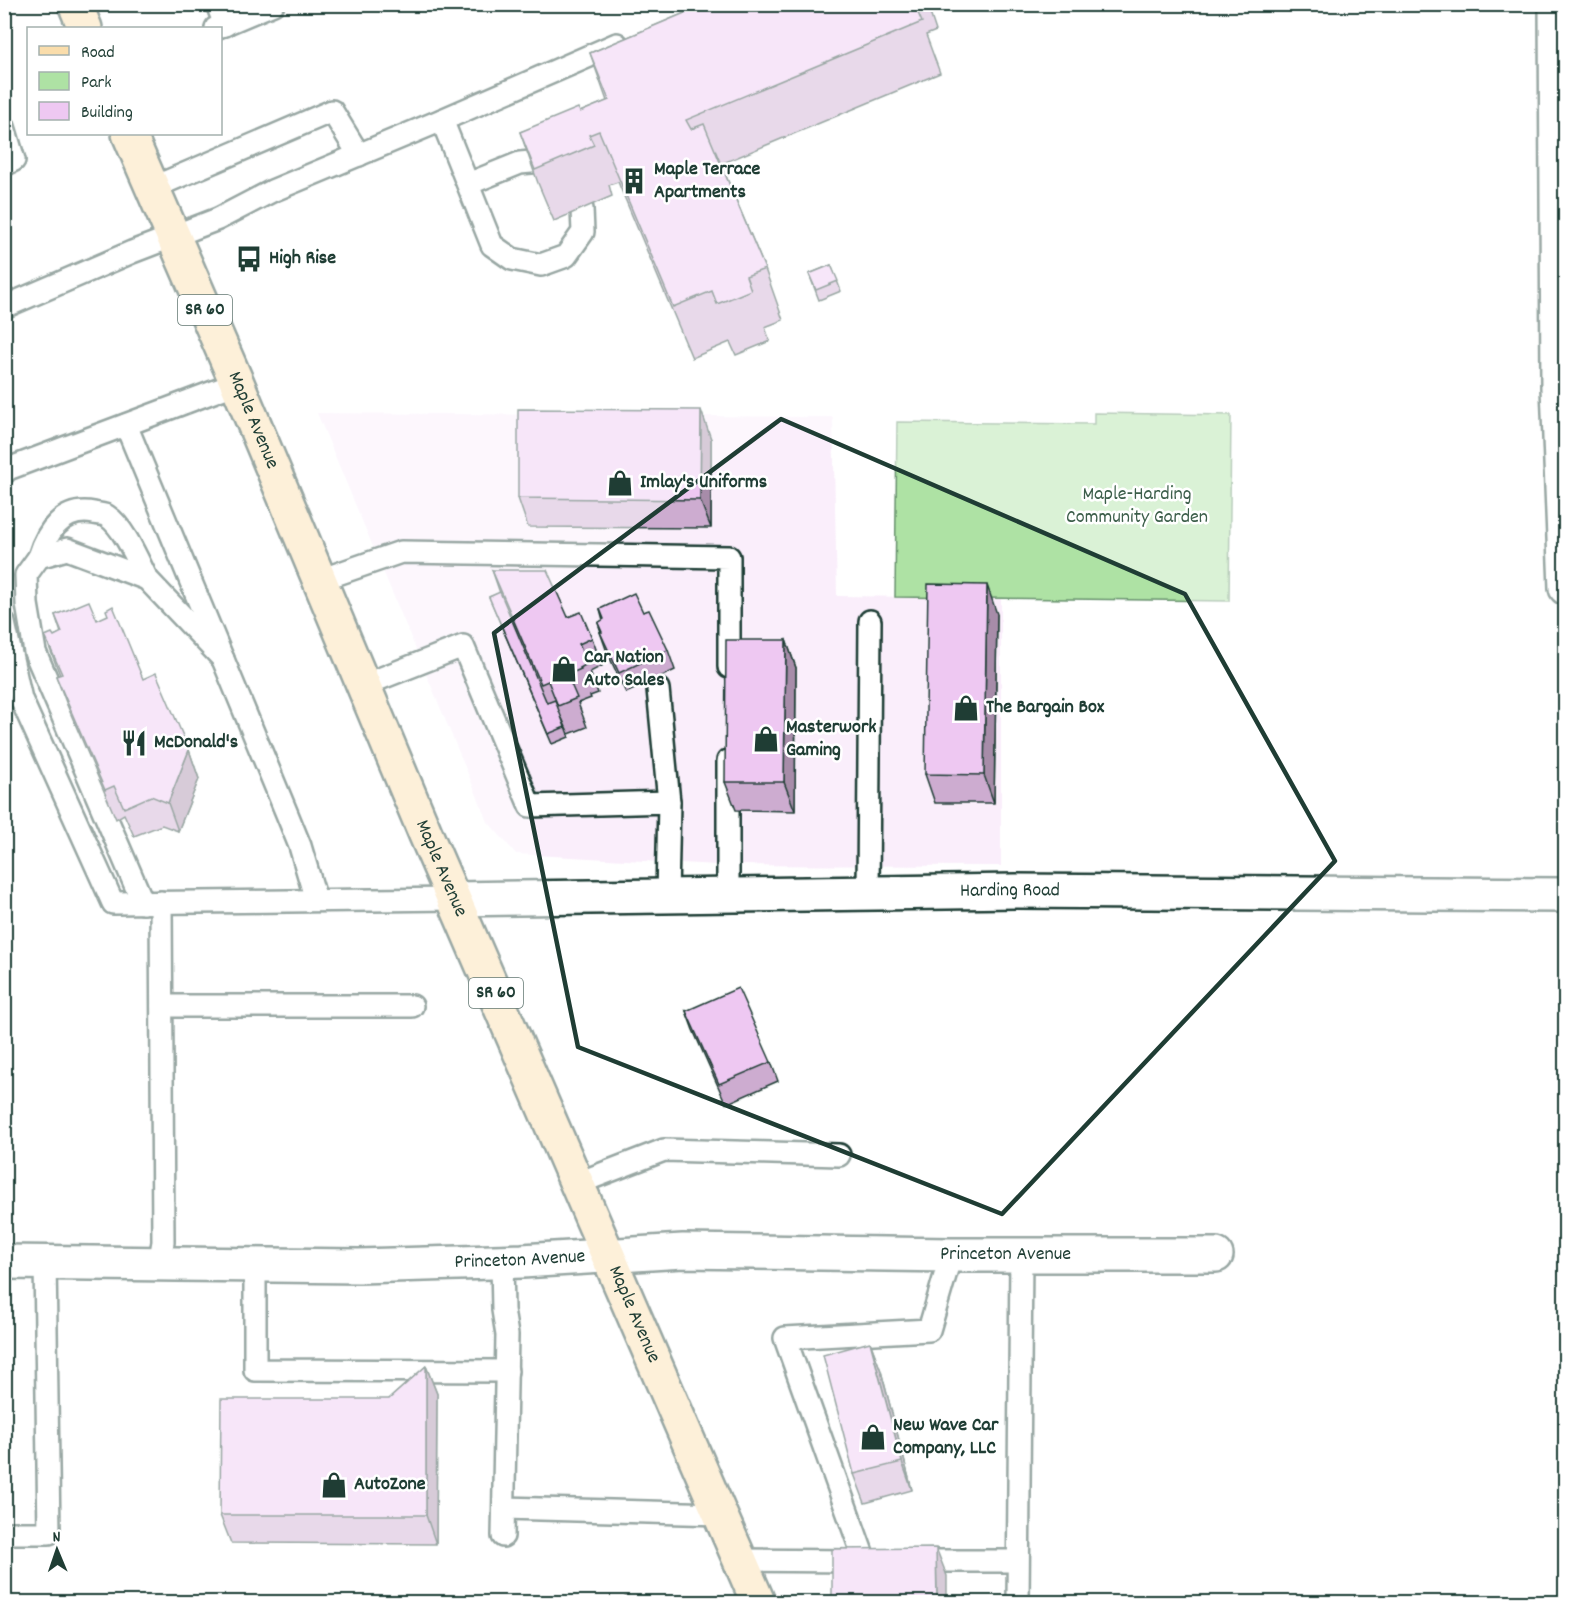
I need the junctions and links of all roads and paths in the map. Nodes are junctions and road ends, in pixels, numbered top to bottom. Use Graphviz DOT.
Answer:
graph roads {
  1 [pos="75,4"];
  2 [pos="217,4"];
  3 [pos="273,4"];
  4 [pos="1556,4"];
  5 [pos="85,27"];
  6 [pos="220,27"];
  7 [pos="634,37"];
  8 [pos="442,120"];
  9 [pos="4,127"];
  10 [pos="129,135"];
  11 [pos="359,155"];
  12 [pos="4,165"];
  13 [pos="566,172"];
  14 [pos="468,184"];
  15 [pos="152,188"];
  16 [pos="582,209"];
  17 [pos="173,237"];
  18 [pos="4,307"];
  19 [pos="237,383"];
  20 [pos="126,425"];
  21 [pos="4,473"];
  22 [pos="39,557"];
  23 [pos="147,579"];
  24 [pos="320,580"];
  25 [pos="1566,588"];
  26 [pos="870,621"];
  27 [pos="4,623"];
  28 [pos="223,659"];
  29 [pos="729,685"];
  30 [pos="364,686"];
  31 [pos="658,688"];
  32 [pos="728,743"];
  33 [pos="669,802"];
  34 [pos="868,893"];
  35 [pos="728,895"];
  36 [pos="1566,895"];
  37 [pos="667,896"];
  38 [pos="455,899"];
  39 [pos="316,900"];
  40 [pos="152,902"];
  41 [pos="162,1006"];
  42 [pos="412,1006"];
  43 [pos="839,1155"];
  44 [pos="576,1184"];
  45 [pos="608,1254"];
  46 [pos="951,1255"];
  47 [pos="1021,1255"];
  48 [pos="1216,1255"];
  49 [pos="4,1262"];
  50 [pos="45,1262"];
  51 [pos="502,1262"];
  52 [pos="159,1264"];
  53 [pos="255,1264"];
  54 [pos="507,1371"];
  55 [pos="504,1508"];
  56 [pos="720,1514"];
  57 [pos="4,1533"];
  58 [pos="503,1536"];
  59 [pos="739,1560"];
  60 [pos="865,1561"];
  61 [pos="1017,1561"];
  62 [pos="758,1602"];
  63 [pos="1018,1602"];
  1 -- 5 [label="main road"];
  2 -- 6 [label="lane"];
  3 -- 6 [label="lane"];
  4 -- 25 [label="street"];
  7 -- 8 [label="lane"];
  8 -- 11 [label="lane"];
  8 -- 14 [label="lane"];
  9 -- 12 [label="lane"];
  10 -- 15 [label="main road, Maple Avenue / SR 60"];
  11 -- 15 [label="lane"];
  11 -- 17 [label="lane"];
  13 -- 14 [label="lane"];
  14 -- 16 [label="lane"];
  15 -- 17 [label="main road, Maple Avenue / SR 60"];
  17 -- 18 [label="lane"];
  17 -- 19 [label="main road, Maple Avenue / SR 60"];
  19 -- 20 [label="lane"];
  19 -- 24 [label="main road, Maple Avenue / SR 60"];
  20 -- 21 [label="lane"];
  20 -- 28 [label="lane"];
  22 -- 23 [label="lane"];
  22 -- 23 [label="lane"];
  22 -- 40 [label="lane"];
  23 -- 28 [label="lane"];
  24 -- 29 [label="lane"];
  24 -- 30 [label="main road, Maple Avenue / SR 60"];
  26 -- 34 [label="lane"];
  27 -- 40 [label="lane"];
  28 -- 39 [label="lane"];
  30 -- 33 [label="lane"];
  30 -- 38 [label="main road, Maple Avenue / SR 60"];
  31 -- 33 [label="lane"];
  32 -- 35 [label="lane"];
  33 -- 37 [label="lane"];
  34 -- 35 [label="street, Harding Road"];
  34 -- 36 [label="street, Harding Road"];
  35 -- 37 [label="street, Harding Road"];
  37 -- 38 [label="street, Harding Road"];
  38 -- 39 [label="lane"];
  38 -- 44 [label="main road, Maple Avenue / SR 60"];
  39 -- 40 [label="lane"];
  40 -- 41 [label="lane"];
  41 -- 42 [label="lane"];
  41 -- 52 [label="lane"];
  43 -- 44 [label="lane"];
  44 -- 45 [label="main road, Maple Avenue / SR 60"];
  45 -- 46 [label="street, Princeton Avenue"];
  45 -- 51 [label="street, Princeton Avenue"];
  45 -- 56 [label="main road, Maple Avenue / SR 60"];
  46 -- 47 [label="street, Princeton Avenue"];
  46 -- 60 [label="lane"];
  47 -- 48 [label="street, Princeton Avenue"];
  47 -- 61 [label="lane"];
  49 -- 50 [label="street, Princeton Avenue"];
  50 -- 52 [label="street, Princeton Avenue"];
  50 -- 57 [label="lane"];
  51 -- 53 [label="street, Princeton Avenue"];
  51 -- 54 [label="lane"];
  52 -- 53 [label="street, Princeton Avenue"];
  53 -- 54 [label="lane"];
  54 -- 55 [label="lane"];
  55 -- 56 [label="lane"];
  55 -- 58 [label="lane"];
  56 -- 59 [label="main road, Maple Avenue / SR 60"];
  59 -- 60 [label="lane"];
  59 -- 62 [label="main road, Maple Avenue / SR 60"];
  60 -- 61 [label="lane"];
  61 -- 63 [label="lane"];
}
